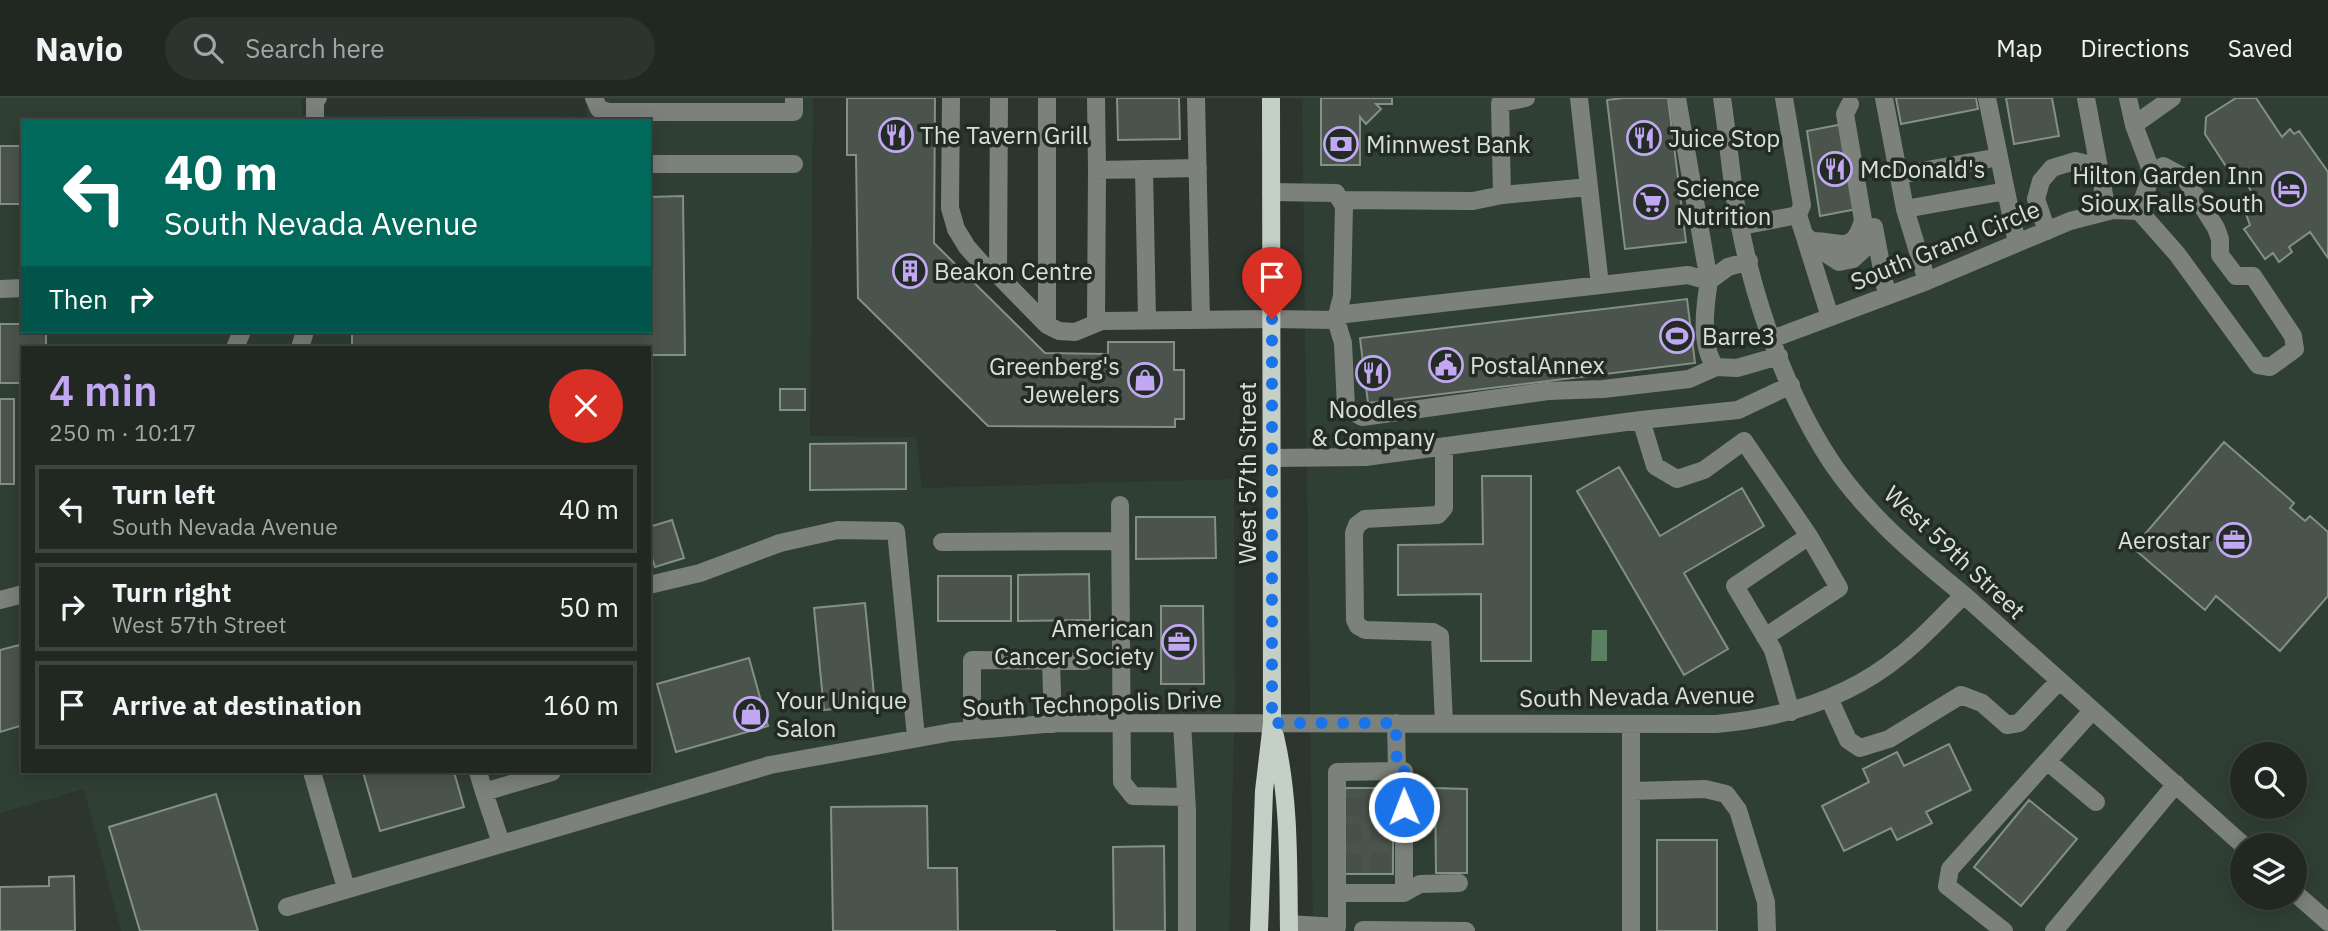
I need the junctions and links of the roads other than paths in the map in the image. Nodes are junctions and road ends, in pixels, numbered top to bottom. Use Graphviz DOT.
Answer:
graph roads {
  1 [pos="317,98"];
  2 [pos="594,98"];
  3 [pos="807,98"];
  4 [pos="951,98"];
  5 [pos="999,98"];
  6 [pos="1047,98"];
  7 [pos="1097,98"];
  8 [pos="1196,98"];
  9 [pos="1271,98"];
  10 [pos="1526,98"];
  11 [pos="1579,98"];
  12 [pos="1677,98"];
  13 [pos="1722,98"];
  14 [pos="1784,98"];
  15 [pos="1884,98"];
  16 [pos="1987,98"];
  17 [pos="2086,98"];
  18 [pos="2128,98"];
  19 [pos="2172,98"];
  20 [pos="1849,101"];
  21 [pos="794,102"];
  22 [pos="672,105"];
  23 [pos="315,119"];
  24 [pos="2134,125"];
  25 [pos="1999,157"];
  26 [pos="651,164"];
  27 [pos="794,164"];
  28 [pos="2099,167"];
  29 [pos="1198,168"];
  30 [pos="1144,169"];
  31 [pos="1097,170"];
  32 [pos="2152,173"];
  33 [pos="1899,175"];
  34 [pos="1589,187"];
  35 [pos="2006,191"];
  36 [pos="1271,192"];
  37 [pos="1502,195"];
  38 [pos="1340,200"];
  39 [pos="1905,209"];
  40 [pos="2107,211"];
  41 [pos="2139,211"];
  42 [pos="1798,215"];
  43 [pos="1741,226"];
  44 [pos="2047,231"];
  45 [pos="1809,238"];
  46 [pos="2017,243"];
  47 [pos="1880,257"];
  48 [pos="1749,261"];
  49 [pos="998,275"];
  50 [pos="1709,281"];
  51 [pos="1819,281"];
  52 [pos="1927,281"];
  53 [pos="1600,285"];
  54 [pos="21,288"];
  55 [pos="0,289"];
  56 [pos="1887,296"];
  57 [pos="1830,317"];
  58 [pos="1337,318"];
  59 [pos="1272,319"];
  60 [pos="1147,320"];
  61 [pos="1201,320"];
  62 [pos="1096,323"];
  63 [pos="1047,325"];
  64 [pos="1772,339"];
  65 [pos="1779,356"];
  66 [pos="1716,367"];
  67 [pos="1791,385"];
  68 [pos="1641,420"];
  69 [pos="1444,446"];
  70 [pos="1272,458"];
  71 [pos="1121,505"];
  72 [pos="1809,536"];
  73 [pos="1121,541"];
  74 [pos="942,542"];
  75 [pos="651,584"];
  76 [pos="1964,594"];
  77 [pos="21,595"];
  78 [pos="0,600"];
  79 [pos="1765,637"];
  80 [pos="1051,661"];
  81 [pos="1085,661"];
  82 [pos="2059,681"];
  83 [pos="1829,698"];
  84 [pos="2092,711"];
  85 [pos="1791,712"];
  86 [pos="1121,723"];
  87 [pos="1182,723"];
  88 [pos="1272,723"];
  89 [pos="1396,723"];
  90 [pos="1444,723"];
  91 [pos="1053,724"];
  92 [pos="1631,724"];
  93 [pos="972,730"];
  94 [pos="916,737"];
  95 [pos="2047,761"];
  96 [pos="1397,771"];
  97 [pos="312,773"];
  98 [pos="478,773"];
  99 [pos="549,773"];
  100 [pos="2176,785"];
  101 [pos="1631,791"];
  102 [pos="484,792"];
  103 [pos="1186,797"];
  104 [pos="2096,802"];
  105 [pos="2230,833"];
  106 [pos="501,844"];
  107 [pos="1459,883"];
  108 [pos="346,888"];
  109 [pos="1338,893"];
  110 [pos="1404,893"];
  111 [pos="2307,903"];
  112 [pos="286,907"];
  113 [pos="2328,922"];
  114 [pos="1337,927"];
  115 [pos="1289,928"];
  116 [pos="1187,931"];
  117 [pos="1259,931"];
  118 [pos="1363,931"];
  119 [pos="1466,931"];
  120 [pos="1631,931"];
  121 [pos="1767,931"];
  122 [pos="2004,931"];
  123 [pos="2054,931"];
  1 -- 23 [label="street"];
  2 -- 22 [label="street"];
  3 -- 21 [label="street"];
  4 -- 49 [label="street"];
  5 -- 49 [label="street"];
  6 -- 63 [label="street"];
  7 -- 31 [label="street"];
  8 -- 29 [label="street"];
  9 -- 36 [label="main road, West 57th Street"];
  10 -- 37 [label="street"];
  11 -- 34 [label="street"];
  12 -- 50 [label="street"];
  13 -- 43 [label="street, West 59th Street"];
  14 -- 42 [label="street"];
  15 -- 33 [label="street"];
  16 -- 25 [label="street"];
  17 -- 28 [label="street"];
  18 -- 24 [label="street"];
  19 -- 24 [label="street"];
  20 -- 45 [label="street"];
  20 -- 47 [label="street"];
  21 -- 22 [label="street"];
  24 -- 32 [label="street"];
  25 -- 33 [label="street"];
  25 -- 35 [label="street"];
  26 -- 27 [label="street"];
  28 -- 40 [label="street"];
  28 -- 44 [label="street"];
  29 -- 30 [label="street"];
  29 -- 61 [label="street"];
  30 -- 31 [label="street"];
  30 -- 60 [label="street"];
  31 -- 62 [label="street"];
  32 -- 41 [label="street"];
  32 -- 41 [label="street"];
  33 -- 39 [label="street"];
  34 -- 37 [label="street"];
  34 -- 53 [label="street"];
  35 -- 39 [label="street"];
  35 -- 46 [label="street"];
  36 -- 38 [label="street"];
  36 -- 59 [label="main road, West 57th Street"];
  37 -- 38 [label="street"];
  38 -- 58 [label="street"];
  39 -- 52 [label="street"];
  40 -- 41 [label="street, South Grand Circle"];
  40 -- 44 [label="street, South Grand Circle"];
  42 -- 43 [label="street"];
  42 -- 45 [label="street"];
  43 -- 48 [label="street, West 59th Street"];
  44 -- 46 [label="street, South Grand Circle"];
  45 -- 51 [label="street"];
  46 -- 52 [label="street, South Grand Circle"];
  47 -- 51 [label="street"];
  47 -- 56 [label="street"];
  48 -- 50 [label="street"];
  48 -- 64 [label="street, West 59th Street"];
  49 -- 63 [label="street"];
  50 -- 53 [label="street"];
  50 -- 66 [label="street"];
  51 -- 57 [label="street"];
  52 -- 56 [label="street, South Grand Circle"];
  53 -- 58 [label="street"];
  54 -- 55 [label="street"];
  56 -- 57 [label="street, South Grand Circle"];
  57 -- 64 [label="street, South Grand Circle"];
  58 -- 59 [label="street"];
  58 -- 66 [label="street"];
  59 -- 61 [label="street"];
  59 -- 70 [label="main road, West 57th Street"];
  60 -- 61 [label="street"];
  60 -- 62 [label="street"];
  62 -- 63 [label="street"];
  64 -- 65 [label="street, West 59th Street"];
  65 -- 66 [label="street"];
  65 -- 67 [label="street, West 59th Street"];
  67 -- 68 [label="street"];
  67 -- 76 [label="street, West 59th Street"];
  68 -- 69 [label="street"];
  68 -- 72 [label="street"];
  69 -- 70 [label="street"];
  69 -- 90 [label="street"];
  70 -- 88 [label="main road, West 57th Street"];
  71 -- 73 [label="street"];
  72 -- 79 [label="street"];
  72 -- 79 [label="street"];
  73 -- 74 [label="street"];
  73 -- 86 [label="street"];
  75 -- 94 [label="street"];
  76 -- 82 [label="street, West 59th Street"];
  76 -- 83 [label="street, South Nevada Avenue"];
  77 -- 78 [label="street"];
  79 -- 85 [label="street"];
  80 -- 81 [label="street"];
  80 -- 91 [label="street"];
  80 -- 93 [label="street"];
  82 -- 83 [label="street"];
  82 -- 84 [label="street, West 59th Street"];
  83 -- 85 [label="street, South Nevada Avenue"];
  84 -- 95 [label="street"];
  84 -- 100 [label="street, West 59th Street"];
  85 -- 92 [label="street, South Nevada Avenue"];
  86 -- 87 [label="street, South Technopolis Drive"];
  86 -- 91 [label="street, South Technopolis Drive"];
  86 -- 103 [label="street"];
  87 -- 88 [label="street, South Technopolis Drive"];
  87 -- 103 [label="street"];
  88 -- 89 [label="street, South Nevada Avenue"];
  88 -- 115 [label="main road, West 57th Street"];
  88 -- 117 [label="main road, West 57th Street"];
  89 -- 90 [label="street, South Nevada Avenue"];
  89 -- 96 [label="street"];
  90 -- 92 [label="street, South Nevada Avenue"];
  91 -- 93 [label="street, South Technopolis Drive"];
  92 -- 101 [label="street"];
  93 -- 94 [label="street, South Technopolis Drive"];
  94 -- 106 [label="street, South Technopolis Drive"];
  95 -- 104 [label="street"];
  95 -- 122 [label="street"];
  96 -- 109 [label="street"];
  96 -- 110 [label="street"];
  97 -- 108 [label="street"];
  98 -- 102 [label="street"];
  99 -- 102 [label="street"];
  100 -- 105 [label="street, West 59th Street"];
  100 -- 123 [label="street"];
  101 -- 120 [label="street"];
  101 -- 121 [label="street"];
  102 -- 106 [label="street"];
  103 -- 116 [label="street"];
  106 -- 108 [label="street, South Technopolis Drive"];
  107 -- 110 [label="street"];
  108 -- 112 [label="street, South Technopolis Drive"];
  109 -- 110 [label="street"];
  109 -- 114 [label="street"];
  111 -- 113 [label="street"];
  114 -- 115 [label="street"];
  114 -- 118 [label="street"];
  118 -- 119 [label="street"];
}
